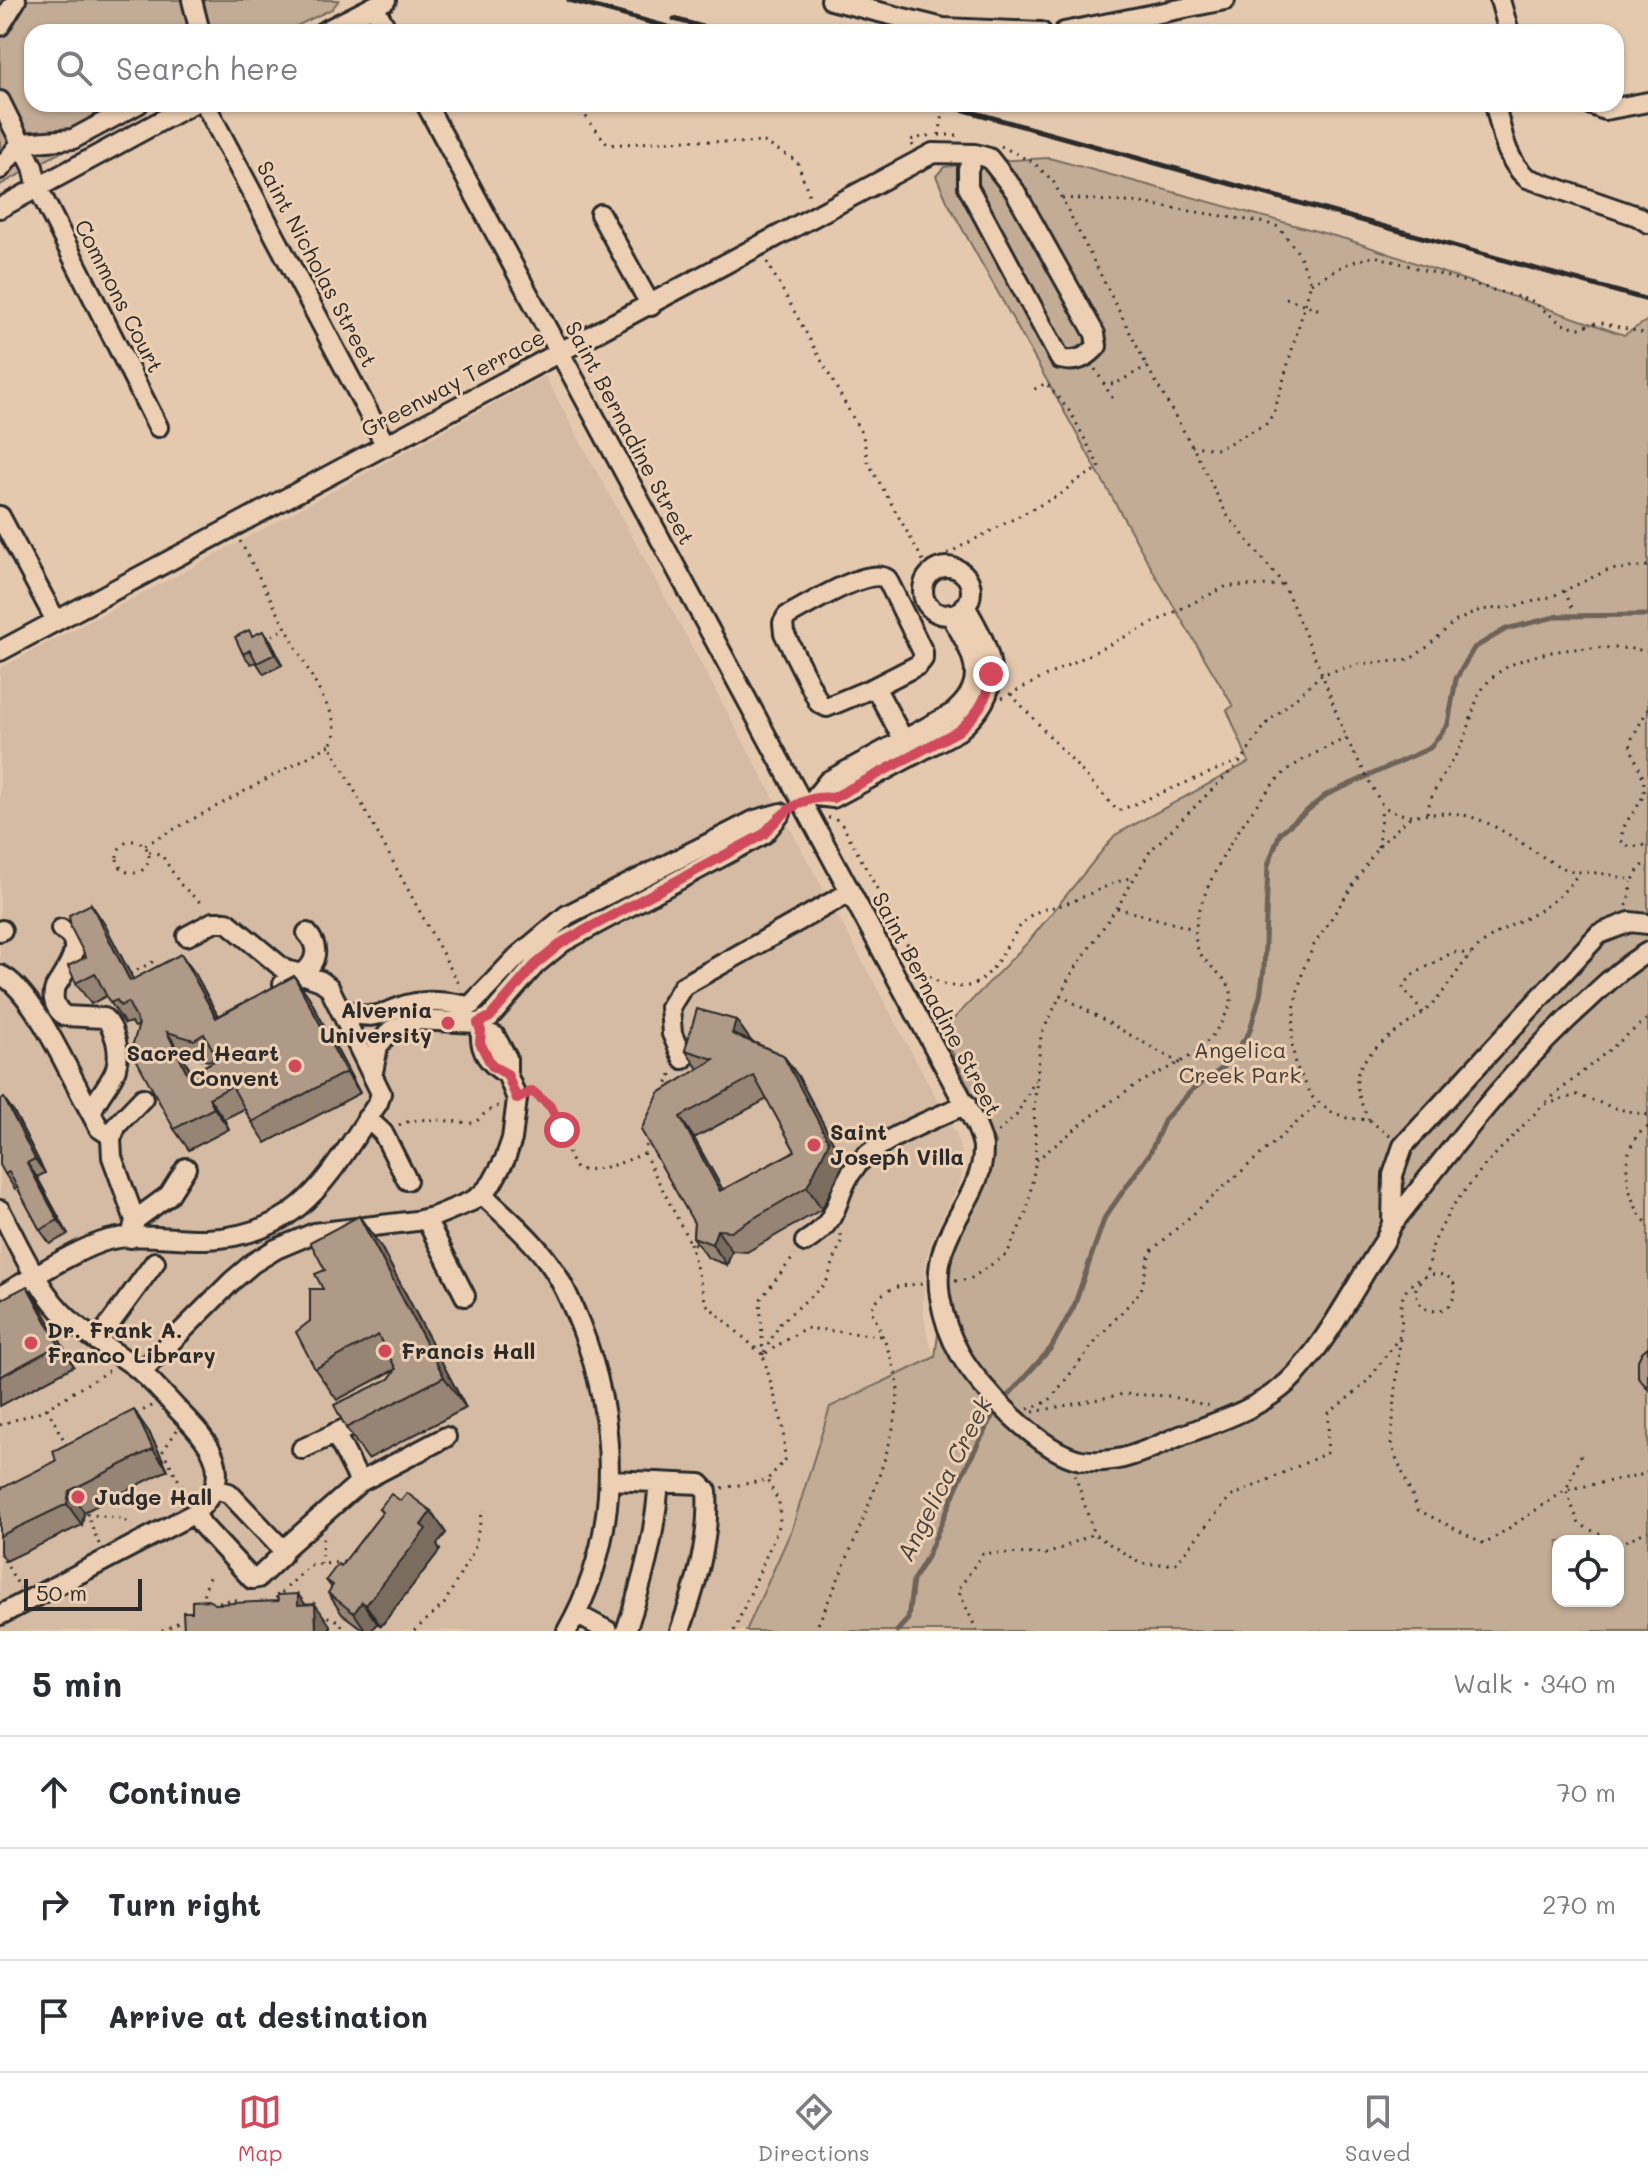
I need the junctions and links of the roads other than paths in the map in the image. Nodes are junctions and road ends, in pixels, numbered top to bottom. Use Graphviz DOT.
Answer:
graph roads {
  1 [pos="16,0"];
  2 [pos="192,0"];
  3 [pos="831,0"];
  4 [pos="1225,0"];
  5 [pos="1500,0"];
  6 [pos="380,3"];
  7 [pos="1202,3"];
  8 [pos="884,7"];
  9 [pos="198,24"];
  10 [pos="339,24"];
  11 [pos="386,24"];
  12 [pos="932,24"];
  13 [pos="1102,24"];
  14 [pos="1507,24"];
  15 [pos="0,26"];
  16 [pos="0,101"];
  17 [pos="1648,102"];
  18 [pos="1624,106"];
  19 [pos="123,112"];
  20 [pos="177,112"];
  21 [pos="209,112"];
  22 [pos="430,112"];
  23 [pos="1497,112"];
  24 [pos="21,143"];
  25 [pos="975,154"];
  26 [pos="0,169"];
  27 [pos="38,188"];
  28 [pos="0,208"];
  29 [pos="600,214"];
  30 [pos="1648,223"];
  31 [pos="651,306"];
  32 [pos="559,354"];
  33 [pos="158,427"];
  34 [pos="386,446"];
  35 [pos="0,516"];
  36 [pos="926,602"];
  37 [pos="958,610"];
  38 [pos="904,614"];
  39 [pos="56,621"];
  40 [pos="0,651"];
  41 [pos="875,687"];
  42 [pos="908,748"];
  43 [pos="809,799"];
  44 [pos="850,892"];
  45 [pos="1648,924"];
  46 [pos="61,929"];
  47 [pos="307,933"];
  48 [pos="187,936"];
  49 [pos="1648,952"];
  50 [pos="302,974"];
  51 [pos="0,975"];
  52 [pos="283,984"];
  53 [pos="53,994"];
  54 [pos="339,1007"];
  55 [pos="34,1008"];
  56 [pos="476,1020"];
  57 [pos="387,1023"];
  58 [pos="677,1065"];
  59 [pos="373,1072"];
  60 [pos="143,1098"];
  61 [pos="966,1104"];
  62 [pos="91,1113"];
  63 [pos="367,1118"];
  64 [pos="111,1136"];
  65 [pos="186,1168"];
  66 [pos="407,1180"];
  67 [pos="482,1194"];
  68 [pos="0,1210"];
  69 [pos="426,1219"];
  70 [pos="1392,1224"];
  71 [pos="133,1229"];
  72 [pos="805,1242"];
  73 [pos="155,1262"];
  74 [pos="36,1276"];
  75 [pos="0,1296"];
  76 [pos="465,1296"];
  77 [pos="98,1340"];
  78 [pos="141,1372"];
  79 [pos="391,1406"];
  80 [pos="335,1433"];
  81 [pos="446,1437"];
  82 [pos="302,1449"];
  83 [pos="610,1480"];
  84 [pos="360,1482"];
  85 [pos="659,1482"];
  86 [pos="214,1489"];
  87 [pos="195,1513"];
  88 [pos="283,1550"];
  89 [pos="0,1615"];
  90 [pos="572,1623"];
  91 [pos="608,1631"];
  92 [pos="626,1631"];
  93 [pos="680,1631"];
  1 -- 15 [label="street"];
  2 -- 9 [label="street"];
  3 -- 8 [label="street"];
  4 -- 7 [label="street"];
  5 -- 14 [label="street"];
  6 -- 10 [label="street"];
  6 -- 11 [label="street"];
  7 -- 13 [label="street"];
  8 -- 12 [label="street"];
  16 -- 24 [label="street, Commons Court"];
  17 -- 18 [label="street"];
  19 -- 24 [label="street"];
  20 -- 27 [label="street"];
  21 -- 34 [label="street, Saint Nicholas Street"];
  22 -- 32 [label="street, Saint Bernadine Street"];
  23 -- 30 [label="street"];
  24 -- 26 [label="street"];
  24 -- 27 [label="street, Commons Court"];
  25 -- 25 [label="street"];
  25 -- 31 [label="street, Greenway Terrace"];
  27 -- 28 [label="street"];
  27 -- 33 [label="street, Commons Court"];
  29 -- 31 [label="street"];
  31 -- 32 [label="street, Greenway Terrace"];
  32 -- 34 [label="street, Greenway Terrace"];
  32 -- 43 [label="street, Saint Bernadine Street"];
  34 -- 39 [label="street, Greenway Terrace"];
  35 -- 39 [label="street"];
  36 -- 37 [label="street"];
  36 -- 37 [label="street"];
  36 -- 38 [label="street"];
  37 -- 42 [label="street"];
  38 -- 41 [label="street"];
  38 -- 41 [label="street"];
  39 -- 40 [label="street, Greenway Terrace"];
  41 -- 42 [label="street"];
  42 -- 43 [label="street"];
  43 -- 44 [label="street, Saint Bernadine Street"];
  43 -- 56 [label="street"];
  44 -- 58 [label="street"];
  44 -- 61 [label="street, Saint Bernadine Street"];
  45 -- 70 [label="street"];
  46 -- 53 [label="street"];
  47 -- 50 [label="street"];
  48 -- 50 [label="street"];
  49 -- 70 [label="street, Saint Bernadine Street"];
  50 -- 52 [label="street"];
  50 -- 54 [label="street"];
  51 -- 55 [label="street"];
  53 -- 55 [label="street"];
  53 -- 62 [label="street"];
  54 -- 57 [label="street"];
  54 -- 59 [label="street"];
  55 -- 62 [label="street"];
  56 -- 57 [label="street"];
  56 -- 67 [label="street"];
  57 -- 59 [label="street"];
  59 -- 63 [label="street"];
  60 -- 64 [label="street"];
  61 -- 70 [label="street, Saint Bernadine Street"];
  61 -- 72 [label="street"];
  62 -- 64 [label="street"];
  63 -- 66 [label="street"];
  63 -- 71 [label="street"];
  64 -- 71 [label="street"];
  65 -- 71 [label="street"];
  67 -- 69 [label="street"];
  67 -- 83 [label="street"];
  68 -- 74 [label="street"];
  69 -- 76 [label="street"];
  69 -- 78 [label="street"];
  71 -- 74 [label="street"];
  73 -- 77 [label="street"];
  74 -- 75 [label="street"];
  74 -- 77 [label="street"];
  77 -- 78 [label="street"];
  78 -- 86 [label="street"];
  79 -- 80 [label="street"];
  80 -- 82 [label="street"];
  80 -- 84 [label="street"];
  81 -- 84 [label="street"];
  83 -- 85 [label="street"];
  83 -- 90 [label="street"];
  84 -- 88 [label="street"];
  85 -- 92 [label="street"];
  85 -- 93 [label="street"];
  86 -- 87 [label="street"];
  86 -- 88 [label="street"];
  87 -- 88 [label="street"];
  87 -- 89 [label="street"];
  90 -- 91 [label="street"];
}
